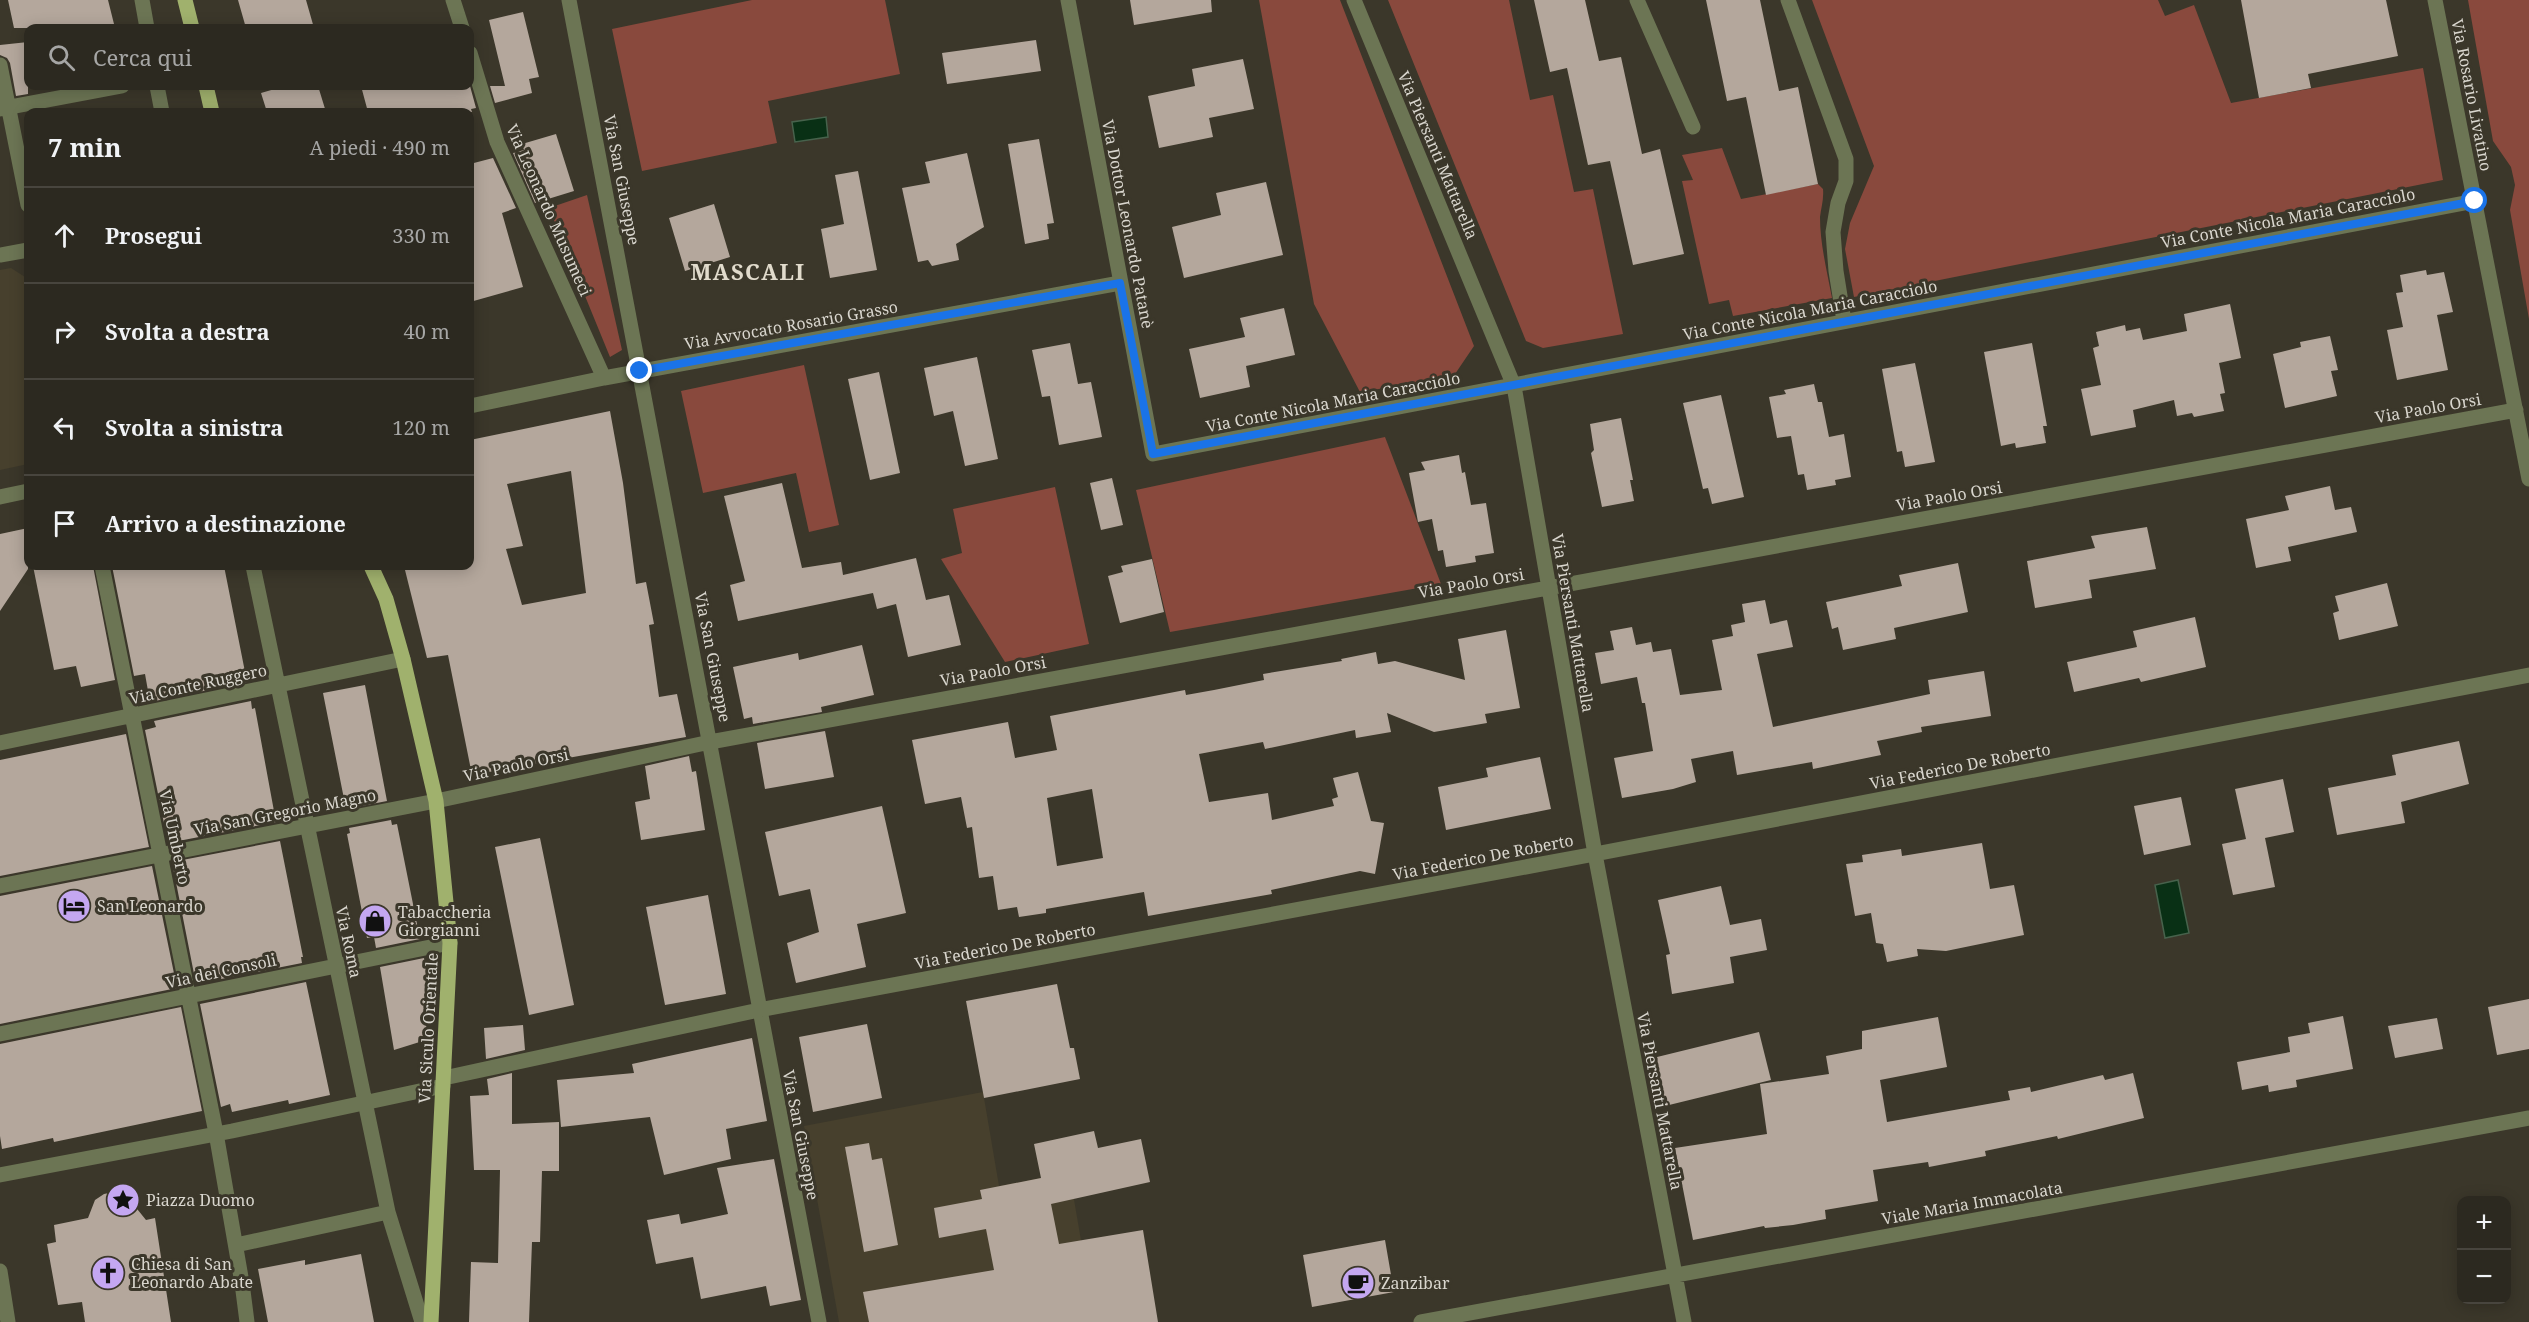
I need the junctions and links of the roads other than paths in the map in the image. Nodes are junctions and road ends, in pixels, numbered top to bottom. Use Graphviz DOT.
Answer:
graph roads {
  1 [pos="142,0"];
  2 [pos="185,0"];
  3 [pos="453,0"];
  4 [pos="568,0"];
  5 [pos="1068,0"];
  6 [pos="1354,0"];
  7 [pos="1637,0"];
  8 [pos="1788,0"];
  9 [pos="2435,0"];
  10 [pos="146,24"];
  11 [pos="191,24"];
  12 [pos="461,24"];
  13 [pos="0,65"];
  14 [pos="474,66"];
  15 [pos="101,90"];
  16 [pos="158,90"];
  17 [pos="207,90"];
  18 [pos="161,108"];
  19 [pos="212,108"];
  20 [pos="4,109"];
  21 [pos="1693,127"];
  22 [pos="24,189"];
  23 [pos="2475,201"];
  24 [pos="24,251"];
  25 [pos="0,255"];
  26 [pos="1120,283"];
  27 [pos="1844,321"];
  28 [pos="640,371"];
  29 [pos="604,378"];
  30 [pos="1514,386"];
  31 [pos="474,405"];
  32 [pos="2516,410"];
  33 [pos="1153,454"];
  34 [pos="2529,479"];
  35 [pos="24,492"];
  36 [pos="0,496"];
  37 [pos="103,570"];
  38 [pos="254,570"];
  39 [pos="373,570"];
  40 [pos="1548,588"];
  41 [pos="403,659"];
  42 [pos="2529,675"];
  43 [pos="277,686"];
  44 [pos="132,716"];
  45 [pos="710,742"];
  46 [pos="0,743"];
  47 [pos="436,801"];
  48 [pos="307,825"];
  49 [pos="1595,854"];
  50 [pos="160,855"];
  51 [pos="0,886"];
  52 [pos="450,943"];
  53 [pos="335,965"];
  54 [pos="189,996"];
  55 [pos="759,1011"];
  56 [pos="0,1034"];
  57 [pos="443,1082"];
  58 [pos="365,1103"];
  59 [pos="2529,1118"];
  60 [pos="216,1134"];
  61 [pos="0,1175"];
  62 [pos="388,1212"];
  63 [pos="236,1245"];
  64 [pos="0,1271"];
  65 [pos="1676,1276"];
  66 [pos="3,1301"];
  67 [pos="8,1322"];
  68 [pos="247,1322"];
  69 [pos="422,1322"];
  70 [pos="430,1322"];
  71 [pos="819,1322"];
  72 [pos="1421,1322"];
  73 [pos="1684,1322"];
  1 -- 10 [label="street"];
  2 -- 11 [label="main road"];
  3 -- 12 [label="street"];
  4 -- 28 [label="street, Via San Giuseppe"];
  5 -- 26 [label="street, Via Dottor Leonardo Patanè"];
  6 -- 30 [label="street, Via Piersanti Mattarella"];
  7 -- 21 [label="street"];
  8 -- 27 [label="street"];
  9 -- 23 [label="street, Via Rosario Livatino"];
  13 -- 20 [label="street"];
  14 -- 29 [label="street, Via Leonardo Musumeci"];
  15 -- 20 [label="street"];
  16 -- 18 [label="street"];
  17 -- 19 [label="main road"];
  20 -- 22 [label="street"];
  23 -- 27 [label="street, Via Conte Nicola Maria Caracciolo"];
  23 -- 32 [label="street, Via Rosario Livatino"];
  24 -- 25 [label="street"];
  26 -- 28 [label="street, Via Avvocato Rosario Grasso"];
  26 -- 33 [label="street, Via Dottor Leonardo Patanè"];
  27 -- 30 [label="street, Via Conte Nicola Maria Caracciolo"];
  28 -- 29 [label="street, Via Avvocato Rosario Grasso"];
  28 -- 45 [label="street, Via San Giuseppe"];
  29 -- 31 [label="street, Via Avvocato Rosario Grasso"];
  30 -- 33 [label="street, Via Conte Nicola Maria Caracciolo"];
  30 -- 40 [label="street, Via Piersanti Mattarella"];
  32 -- 34 [label="street, Via Rosario Livatino"];
  32 -- 40 [label="street, Via Paolo Orsi"];
  35 -- 36 [label="street"];
  37 -- 44 [label="street, Via Umberto"];
  38 -- 43 [label="street, Via Roma"];
  39 -- 41 [label="main road, Via Siculo Orientale"];
  40 -- 45 [label="street, Via Paolo Orsi"];
  40 -- 49 [label="street, Via Piersanti Mattarella"];
  41 -- 43 [label="street, Via Conte Ruggero"];
  41 -- 47 [label="main road, Via Siculo Orientale"];
  42 -- 49 [label="street, Via Federico De Roberto"];
  43 -- 44 [label="street, Via Conte Ruggero"];
  43 -- 48 [label="street, Via Roma"];
  44 -- 46 [label="street, Via Conte Ruggero"];
  44 -- 50 [label="street, Via Umberto"];
  45 -- 47 [label="street, Via Paolo Orsi"];
  45 -- 55 [label="street, Via San Giuseppe"];
  47 -- 48 [label="street, Via San Gregorio Magno"];
  47 -- 52 [label="main road, Via Siculo Orientale"];
  48 -- 50 [label="street, Via San Gregorio Magno"];
  48 -- 53 [label="street, Via Roma"];
  49 -- 55 [label="street, Via Federico De Roberto"];
  49 -- 65 [label="street, Via Piersanti Mattarella"];
  50 -- 51 [label="street, Via San Gregorio Magno"];
  50 -- 54 [label="street, Via Umberto"];
  52 -- 53 [label="street, Via dei Consoli"];
  52 -- 57 [label="main road, Via Siculo Orientale"];
  53 -- 54 [label="street, Via dei Consoli"];
  53 -- 58 [label="street, Via Roma"];
  54 -- 56 [label="street, Via dei Consoli"];
  54 -- 60 [label="street, Via Umberto"];
  55 -- 57 [label="street, Via Federico De Roberto"];
  55 -- 71 [label="street, Via San Giuseppe"];
  57 -- 58 [label="street, Via Federico De Roberto"];
  57 -- 70 [label="main road, Via Siculo Orientale"];
  58 -- 60 [label="street, Via Federico De Roberto"];
  58 -- 62 [label="street, Via Roma"];
  59 -- 65 [label="street, Viale Maria Immacolata"];
  60 -- 61 [label="street, Via Federico De Roberto"];
  60 -- 63 [label="street, Via Umberto"];
  62 -- 63 [label="street"];
  62 -- 69 [label="street, Via Roma"];
  63 -- 68 [label="street, Via Umberto"];
  64 -- 66 [label="street"];
  65 -- 72 [label="street, Viale Maria Immacolata"];
  65 -- 73 [label="street, Via Piersanti Mattarella"];
  66 -- 67 [label="street"];
}
